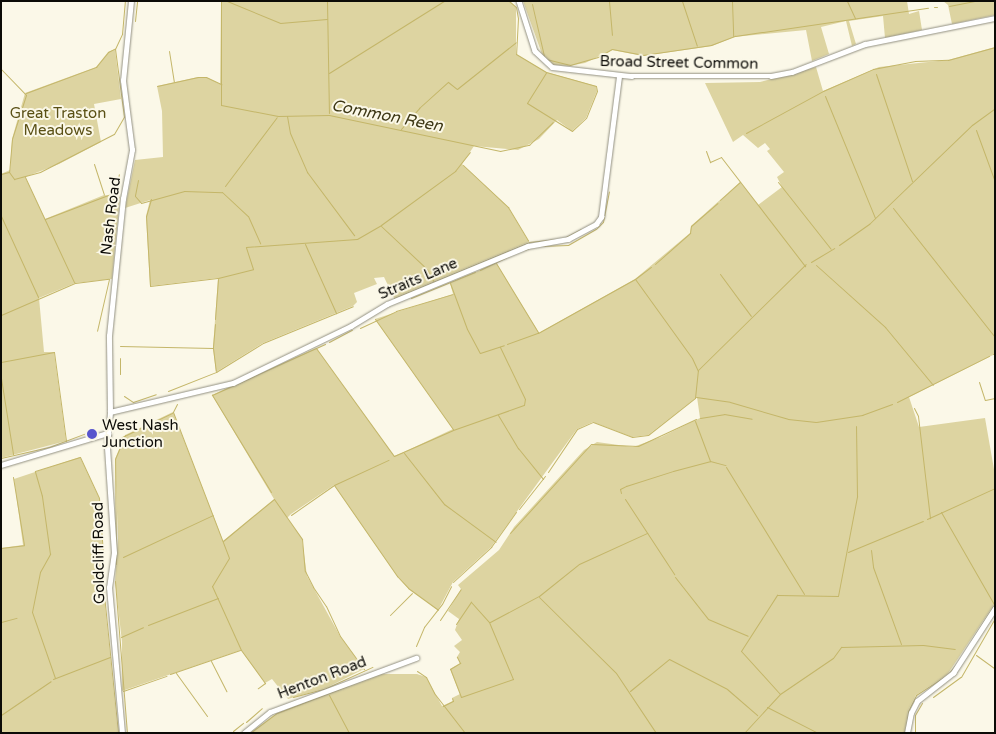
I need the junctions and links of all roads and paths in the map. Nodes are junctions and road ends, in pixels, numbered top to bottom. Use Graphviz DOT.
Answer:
graph roads {
  1 [pos="131,1"];
  2 [pos="519,1"];
  3 [pos="995,18"];
  4 [pos="619,76"];
  5 [pos="110,412"];
  6 [pos="108,433"];
  7 [pos="1,465"];
  8 [pos="995,608"];
  9 [pos="416,658"];
  10 [pos="122,733"];
  11 [pos="244,733"];
  12 [pos="908,733"];
  1 -- 5 [label="street, Nash Road"];
  2 -- 4 [label="street, Broad Street Common"];
  3 -- 4 [label="street, Broad Street Common"];
  4 -- 5 [label="street, Straits Lane"];
  5 -- 6 [label="street, Nash Road"];
  6 -- 7 [label="street"];
  6 -- 10 [label="street, Goldcliff Road"];
  8 -- 12 [label="street"];
  9 -- 11 [label="street, Henton Road"];
}
